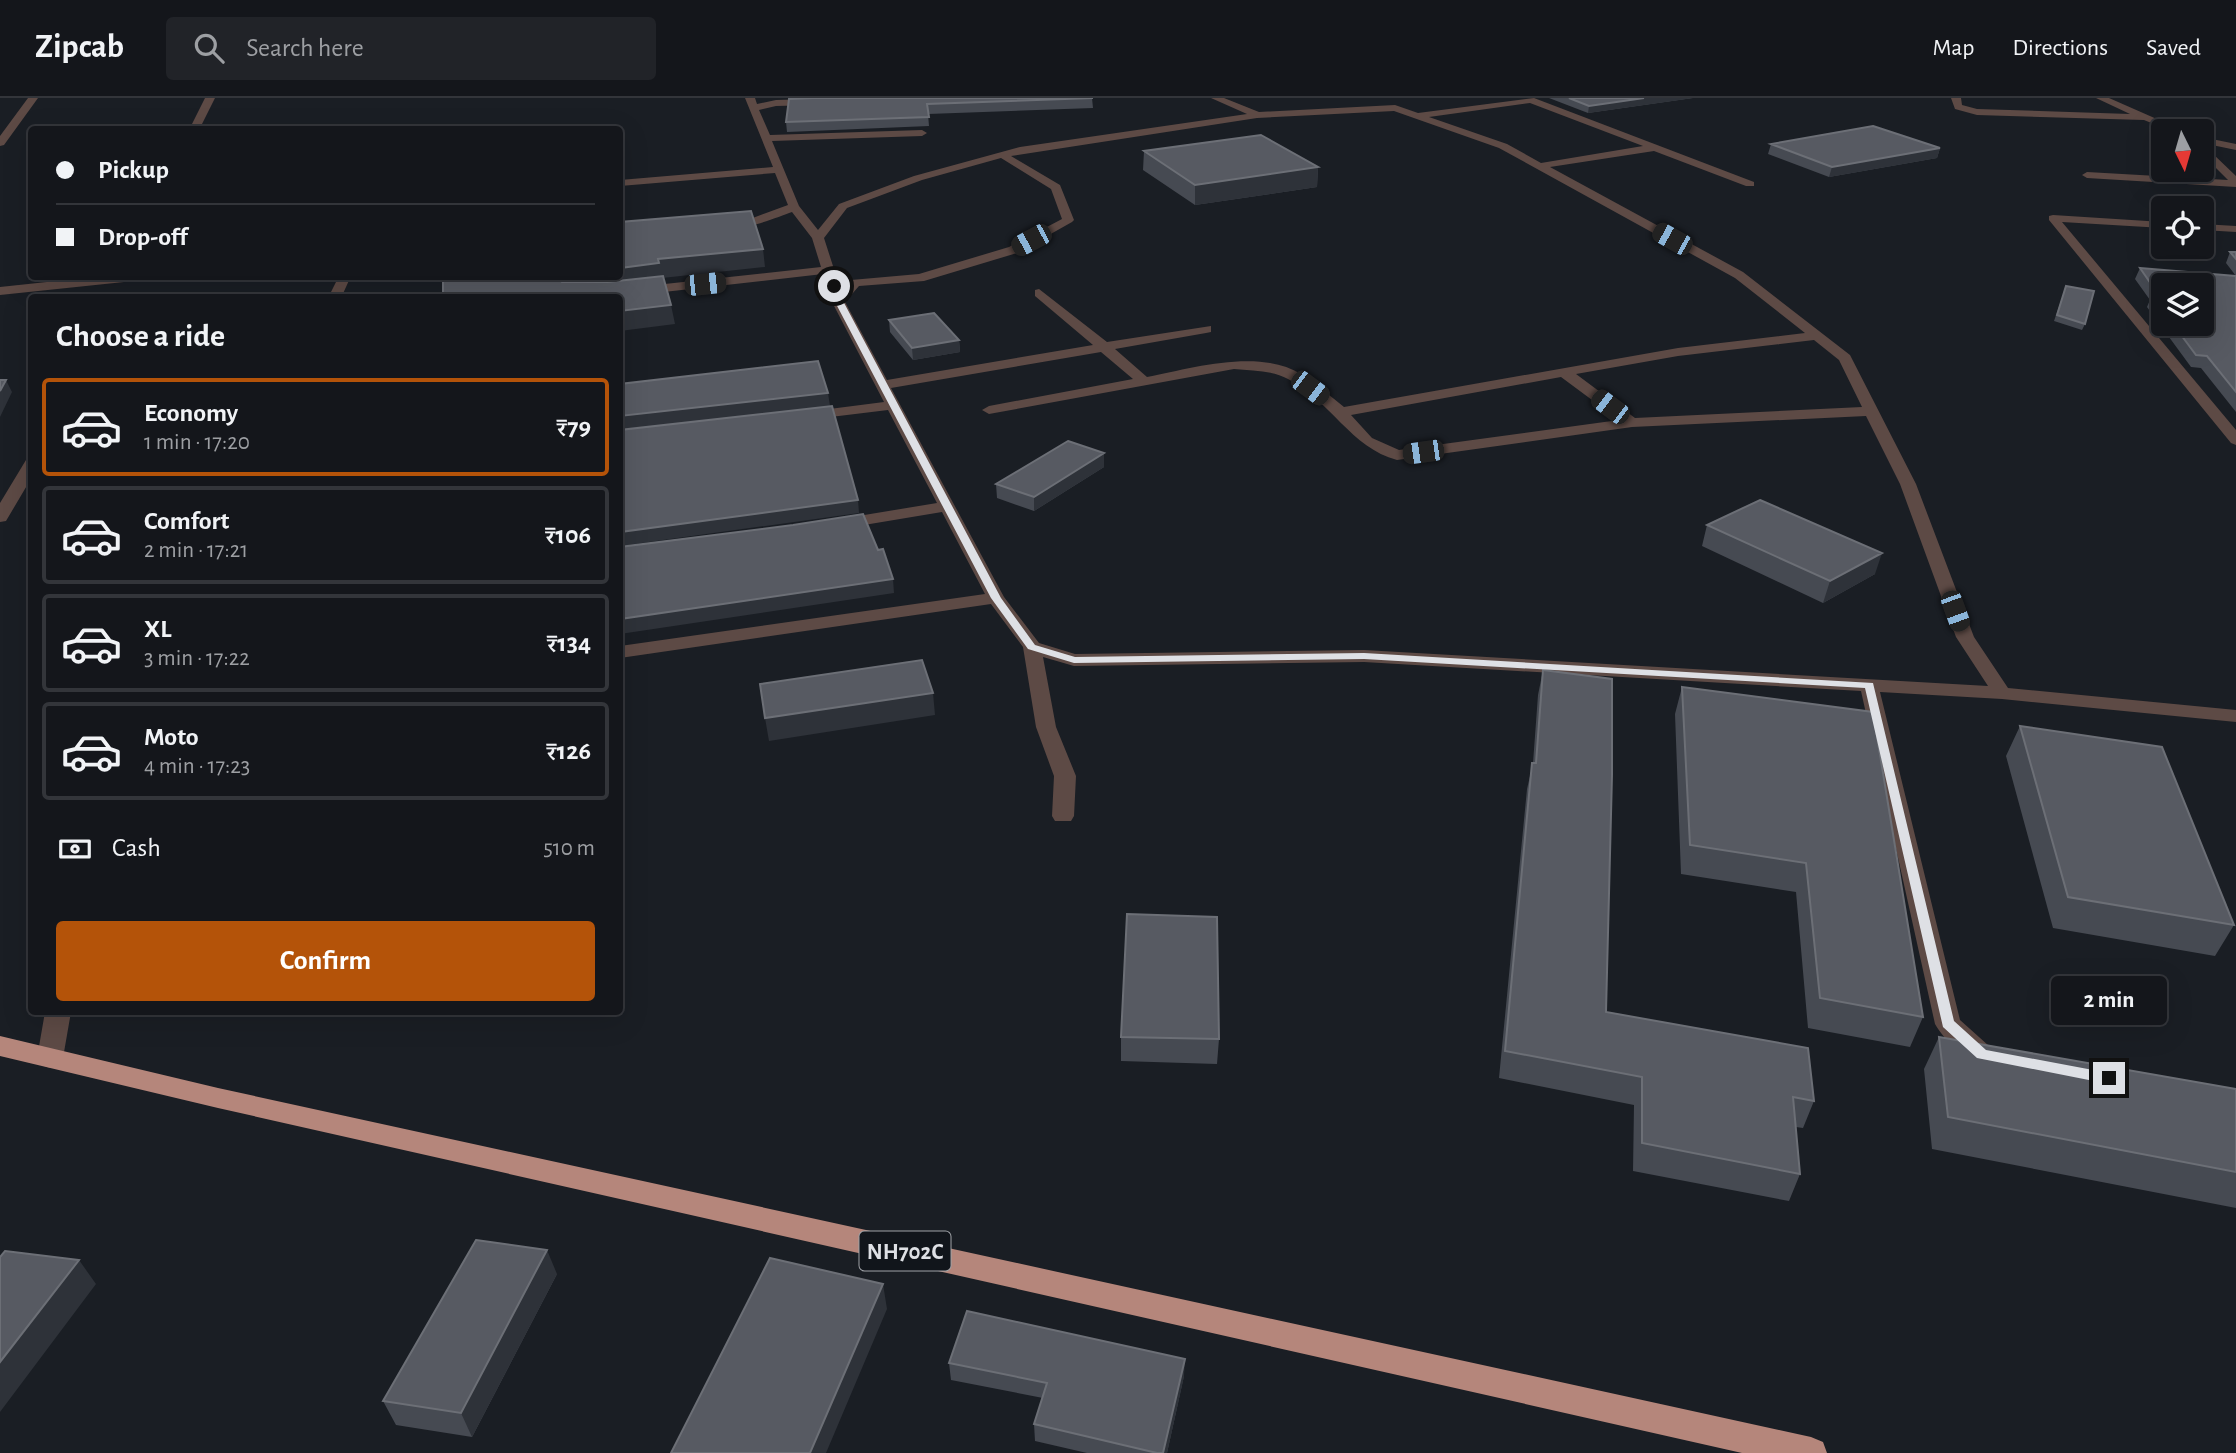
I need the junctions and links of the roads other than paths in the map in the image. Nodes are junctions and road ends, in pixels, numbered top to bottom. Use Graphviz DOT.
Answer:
graph roads {
  1 [pos="33,98"];
  2 [pos="210,98"];
  3 [pos="1216,98"];
  4 [pos="1379,98"];
  5 [pos="1956,98"];
  6 [pos="2101,98"];
  7 [pos="825,102"];
  8 [pos="752,103"];
  9 [pos="1395,108"];
  10 [pos="1258,115"];
  11 [pos="1415,115"];
  12 [pos="2145,117"];
  13 [pos="2151,119"];
  14 [pos="196,126"];
  15 [pos="922,133"];
  16 [pos="766,138"];
  17 [pos="0,143"];
  18 [pos="2214,144"];
  19 [pos="2236,147"];
  20 [pos="1654,148"];
  21 [pos="1003,155"];
  22 [pos="2214,161"];
  23 [pos="1539,166"];
  24 [pos="779,170"];
  25 [pos="2087,174"];
  26 [pos="623,183"];
  27 [pos="2236,183"];
  28 [pos="1750,184"];
  29 [pos="794,207"];
  30 [pos="2151,224"];
  31 [pos="712,225"];
  32 [pos="2214,228"];
  33 [pos="2236,229"];
  34 [pos="818,238"];
  35 [pos="830,270"];
  36 [pos="97,280"];
  37 [pos="0,291"];
  38 [pos="619,293"];
  39 [pos="1039,293"];
  40 [pos="838,302"];
  41 [pos="1206,330"];
  42 [pos="1817,336"];
  43 [pos="1104,346"];
  44 [pos="1566,374"];
  45 [pos="1144,382"];
  46 [pos="883,385"];
  47 [pos="893,405"];
  48 [pos="989,410"];
  49 [pos="1872,411"];
  50 [pos="1341,412"];
  51 [pos="784,418"];
  52 [pos="1632,423"];
  53 [pos="2236,440"];
  54 [pos="28,469"];
  55 [pos="947,506"];
  56 [pos="2,511"];
  57 [pos="823,527"];
  58 [pos="996,598"];
  59 [pos="1032,647"];
  60 [pos="623,652"];
  61 [pos="1869,685"];
  62 [pos="2002,693"];
  63 [pos="2236,716"];
  64 [pos="1063,816"];
  65 [pos="57,1015"];
  66 [pos="0,1046"];
  67 [pos="50,1058"];
  68 [pos="2022,1062"];
  69 [pos="1811,1453"];
  1 -- 17 [label="street"];
  2 -- 14 [label="street"];
  3 -- 10 [label="street"];
  4 -- 9 [label="street"];
  5 -- 12 [label="street"];
  6 -- 12 [label="street"];
  7 -- 8 [label="street"];
  8 -- 16 [label="street"];
  9 -- 10 [label="street"];
  9 -- 11 [label="street"];
  10 -- 21 [label="street"];
  11 -- 20 [label="street"];
  11 -- 23 [label="street"];
  12 -- 13 [label="street"];
  15 -- 16 [label="street"];
  16 -- 24 [label="street"];
  18 -- 19 [label="street"];
  20 -- 23 [label="street"];
  20 -- 28 [label="street"];
  21 -- 34 [label="street"];
  21 -- 40 [label="street"];
  22 -- 27 [label="street"];
  23 -- 42 [label="street"];
  24 -- 26 [label="street"];
  24 -- 29 [label="street"];
  25 -- 27 [label="street"];
  29 -- 31 [label="street"];
  29 -- 34 [label="street"];
  30 -- 53 [label="street"];
  32 -- 33 [label="street"];
  34 -- 35 [label="street"];
  35 -- 38 [label="street"];
  35 -- 40 [label="street"];
  36 -- 37 [label="street"];
  39 -- 43 [label="street"];
  40 -- 46 [label="street"];
  41 -- 43 [label="street"];
  42 -- 44 [label="street"];
  42 -- 49 [label="street"];
  43 -- 45 [label="street"];
  43 -- 46 [label="street"];
  44 -- 50 [label="street"];
  44 -- 52 [label="street"];
  45 -- 48 [label="street"];
  45 -- 50 [label="street"];
  46 -- 47 [label="street"];
  47 -- 51 [label="street"];
  47 -- 55 [label="street"];
  49 -- 52 [label="street"];
  49 -- 62 [label="street"];
  50 -- 52 [label="street"];
  54 -- 56 [label="street"];
  55 -- 57 [label="street"];
  55 -- 58 [label="street"];
  58 -- 59 [label="street"];
  58 -- 60 [label="street"];
  59 -- 61 [label="street"];
  59 -- 64 [label="street"];
  61 -- 62 [label="street"];
  61 -- 68 [label="street"];
  62 -- 63 [label="street"];
  65 -- 67 [label="street"];
  66 -- 67 [label="highway, NH702C"];
  67 -- 69 [label="highway, NH702C"];
}
